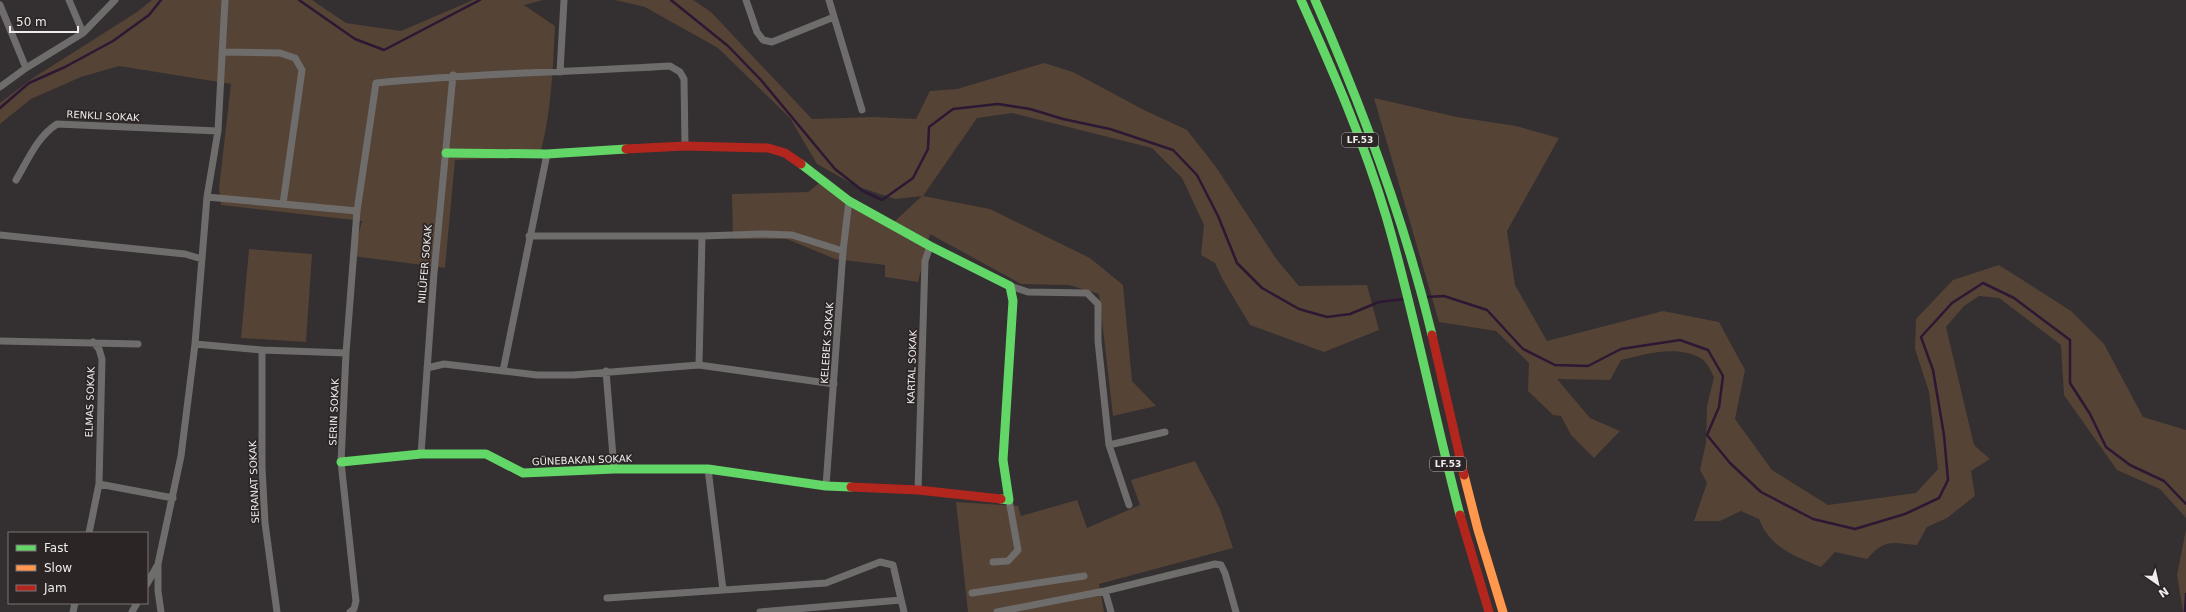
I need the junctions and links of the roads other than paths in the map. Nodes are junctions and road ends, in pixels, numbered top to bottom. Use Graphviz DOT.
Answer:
graph roads {
  1 [pos="69,0"];
  2 [pos="115,0"];
  3 [pos="225,0"];
  4 [pos="564,0"];
  5 [pos="746,0"];
  6 [pos="829,0"];
  7 [pos="1301,0"];
  8 [pos="1315,0"];
  9 [pos="0,6"];
  10 [pos="834,17"];
  11 [pos="83,32"];
  12 [pos="222,52"];
  13 [pos="26,68"];
  14 [pos="560,72"];
  15 [pos="453,75"];
  16 [pos="0,87"];
  17 [pos="862,110"];
  18 [pos="218,131"];
  19 [pos="685,146"];
  20 [pos="446,153"];
  21 [pos="547,154"];
  22 [pos="16,180"];
  23 [pos="207,197"];
  24 [pos="849,201"];
  25 [pos="283,204"];
  26 [pos="357,211"];
  27 [pos="0,235"];
  28 [pos="530,236"];
  29 [pos="702,236"];
  30 [pos="930,246"];
  31 [pos="842,250"];
  32 [pos="202,260"];
  33 [pos="1010,286"];
  34 [pos="0,341"];
  35 [pos="93,342"];
  36 [pos="138,344"];
  37 [pos="195,344"];
  38 [pos="262,350"];
  39 [pos="346,353"];
  40 [pos="699,365"];
  41 [pos="427,368"];
  42 [pos="503,371"];
  43 [pos="606,371"];
  44 [pos="834,384"];
  45 [pos="1165,432"];
  46 [pos="1109,445"];
  47 [pos="421,454"];
  48 [pos="341,462"];
  49 [pos="614,469"];
  50 [pos="708,469"];
  51 [pos="99,484"];
  52 [pos="826,486"];
  53 [pos="918,490"];
  54 [pos="173,498"];
  55 [pos="1009,500"];
  56 [pos="1129,505"];
  57 [pos="89,532"];
  58 [pos="993,562"];
  59 [pos="158,564"];
  60 [pos="1084,576"];
  61 [pos="148,582"];
  62 [pos="723,590"];
  63 [pos="1104,591"];
  64 [pos="972,593"];
  65 [pos="607,598"];
  66 [pos="901,600"];
  67 [pos="161,612"];
  68 [pos="277,612"];
  69 [pos="350,612"];
  70 [pos="760,612"];
  71 [pos="904,612"];
  72 [pos="996,612"];
  73 [pos="1111,612"];
  74 [pos="1236,612"];
  75 [pos="1489,612"];
  76 [pos="1503,612"];
  1 -- 11 [label="street"];
  2 -- 11 [label="street"];
  3 -- 12 [label="street"];
  4 -- 14 [label="street"];
  5 -- 10 [label="street"];
  6 -- 10 [label="street"];
  7 -- 75 [label="main road, LF.53"];
  8 -- 76 [label="main road, LF.53"];
  9 -- 13 [label="street"];
  10 -- 17 [label="street"];
  11 -- 13 [label="street"];
  12 -- 18 [label="street"];
  12 -- 25 [label="street"];
  13 -- 16 [label="street"];
  14 -- 15 [label="street"];
  14 -- 19 [label="street"];
  15 -- 20 [label="street, NILÜFER SOKAK"];
  15 -- 26 [label="street, SERIN SOKAK"];
  18 -- 22 [label="street, RENKLI SOKAK"];
  18 -- 23 [label="street"];
  19 -- 21 [label="main road"];
  19 -- 24 [label="main road"];
  20 -- 21 [label="main road"];
  20 -- 41 [label="street, NILÜFER SOKAK"];
  21 -- 28 [label="street"];
  23 -- 25 [label="street"];
  23 -- 32 [label="street"];
  24 -- 30 [label="main road"];
  24 -- 31 [label="street, KELEBEK SOKAK"];
  25 -- 26 [label="street"];
  26 -- 39 [label="street, SERIN SOKAK"];
  27 -- 32 [label="street"];
  28 -- 29 [label="street"];
  28 -- 42 [label="street"];
  29 -- 31 [label="street"];
  29 -- 40 [label="street"];
  30 -- 33 [label="main road"];
  30 -- 53 [label="street, KARTAL SOKAK"];
  31 -- 44 [label="street, KELEBEK SOKAK"];
  32 -- 37 [label="street"];
  33 -- 46 [label="street"];
  33 -- 55 [label="main road"];
  34 -- 35 [label="street"];
  35 -- 36 [label="street"];
  35 -- 51 [label="street, ELMAS SOKAK"];
  37 -- 38 [label="street"];
  37 -- 54 [label="street"];
  38 -- 39 [label="street"];
  38 -- 68 [label="street, SERANAT SOKAK"];
  39 -- 48 [label="street, SERIN SOKAK"];
  40 -- 43 [label="street"];
  40 -- 44 [label="street"];
  41 -- 42 [label="street"];
  41 -- 47 [label="street, NILÜFER SOKAK"];
  42 -- 43 [label="street"];
  43 -- 49 [label="street"];
  44 -- 52 [label="street, KELEBEK SOKAK"];
  45 -- 46 [label="street"];
  46 -- 56 [label="street"];
  47 -- 48 [label="main road, GÜNEBAKAN SOKAK"];
  47 -- 49 [label="main road, GÜNEBAKAN SOKAK"];
  48 -- 69 [label="street, SERIN SOKAK"];
  49 -- 50 [label="main road, GÜNEBAKAN SOKAK"];
  50 -- 52 [label="main road, GÜNEBAKAN SOKAK"];
  50 -- 62 [label="street"];
  51 -- 54 [label="street"];
  51 -- 57 [label="street, ELMAS SOKAK"];
  52 -- 53 [label="main road, GÜNEBAKAN SOKAK"];
  53 -- 55 [label="main road, GÜNEBAKAN SOKAK"];
  54 -- 59 [label="street"];
  55 -- 58 [label="street"];
  59 -- 61 [label="street"];
  59 -- 67 [label="street"];
  60 -- 64 [label="street"];
  62 -- 65 [label="street"];
  62 -- 66 [label="street"];
  63 -- 72 [label="street"];
  63 -- 73 [label="street"];
  63 -- 74 [label="street"];
  66 -- 70 [label="street"];
  66 -- 71 [label="street"];
}
